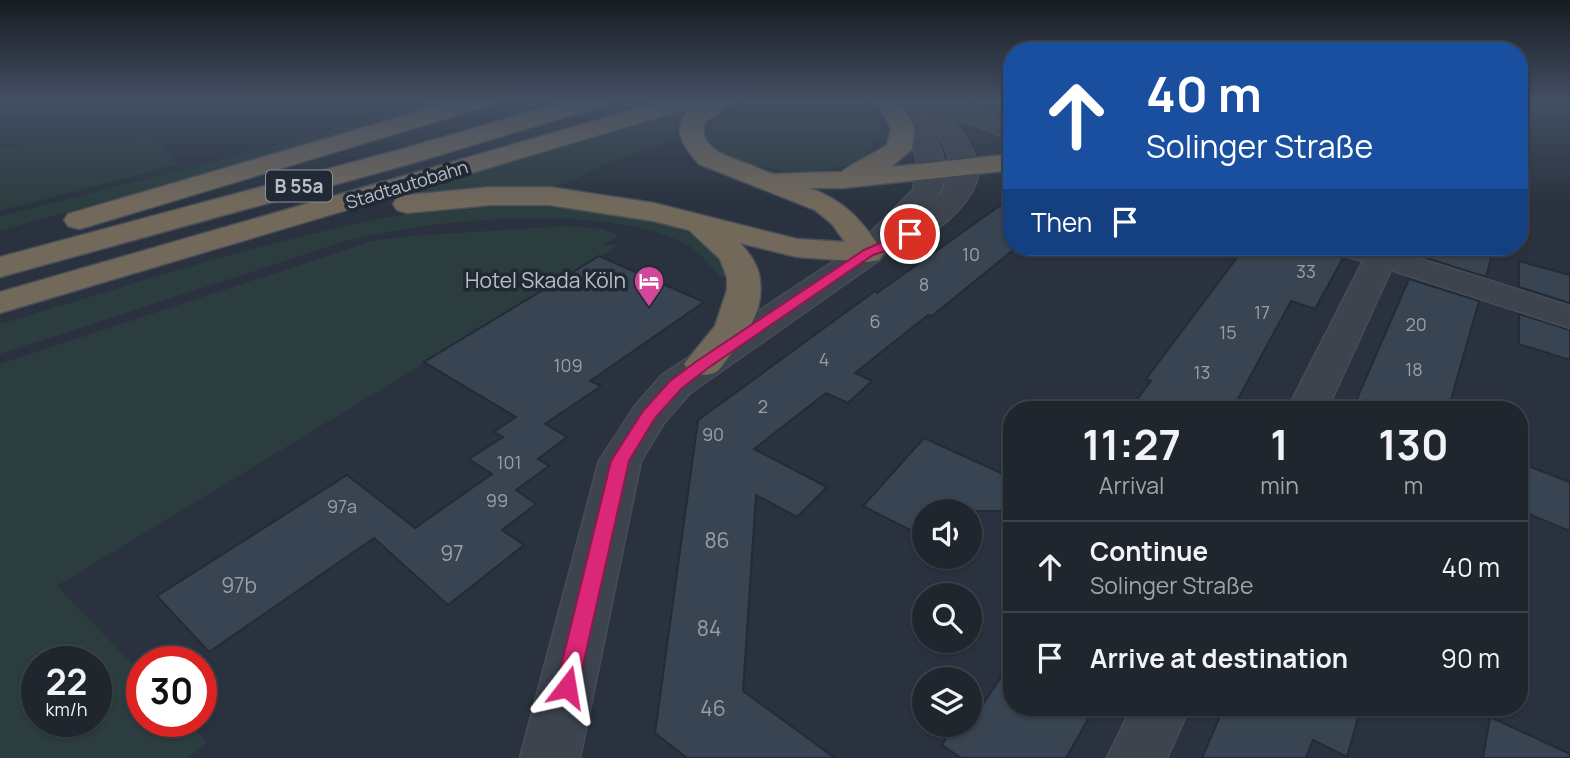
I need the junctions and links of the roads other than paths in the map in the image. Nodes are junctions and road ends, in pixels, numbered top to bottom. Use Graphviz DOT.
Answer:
graph roads {
  1 [pos="364,135"];
  2 [pos="477,135"];
  3 [pos="573,135"];
  4 [pos="690,135"];
  5 [pos="901,135"];
  6 [pos="921,135"];
  7 [pos="951,135"];
  8 [pos="1003,163"];
  9 [pos="963,166"];
  10 [pos="932,170"];
  11 [pos="763,179"];
  12 [pos="820,180"];
  13 [pos="695,223"];
  14 [pos="260,228"];
  15 [pos="0,243"];
  16 [pos="868,253"];
  17 [pos="1370,256"];
  18 [pos="1390,256"];
  19 [pos="0,267"];
  20 [pos="0,303"];
  21 [pos="1570,317"];
  22 [pos="703,364"];
  23 [pos="1311,401"];
  24 [pos="1157,716"];
  25 [pos="550,758"];
  26 [pos="1137,758"];
  1 -- 15 [label="highway"];
  2 -- 19 [label="highway, Stadtautobahn / B 55a"];
  3 -- 14 [label="highway, Stadtautobahn / B 55a"];
  4 -- 11 [label="highway"];
  5 -- 12 [label="highway"];
  6 -- 10 [label="street"];
  7 -- 9 [label="street"];
  8 -- 9 [label="highway"];
  9 -- 10 [label="highway"];
  9 -- 16 [label="street"];
  10 -- 12 [label="highway"];
  10 -- 16 [label="street"];
  11 -- 12 [label="highway"];
  11 -- 16 [label="highway"];
  13 -- 14 [label="highway"];
  13 -- 16 [label="highway"];
  13 -- 22 [label="highway"];
  14 -- 20 [label="highway, Stadtautobahn / B 55a"];
  16 -- 22 [label="street"];
  17 -- 23 [label="street"];
  18 -- 21 [label="street"];
  22 -- 25 [label="street"];
  24 -- 26 [label="street"];
}
